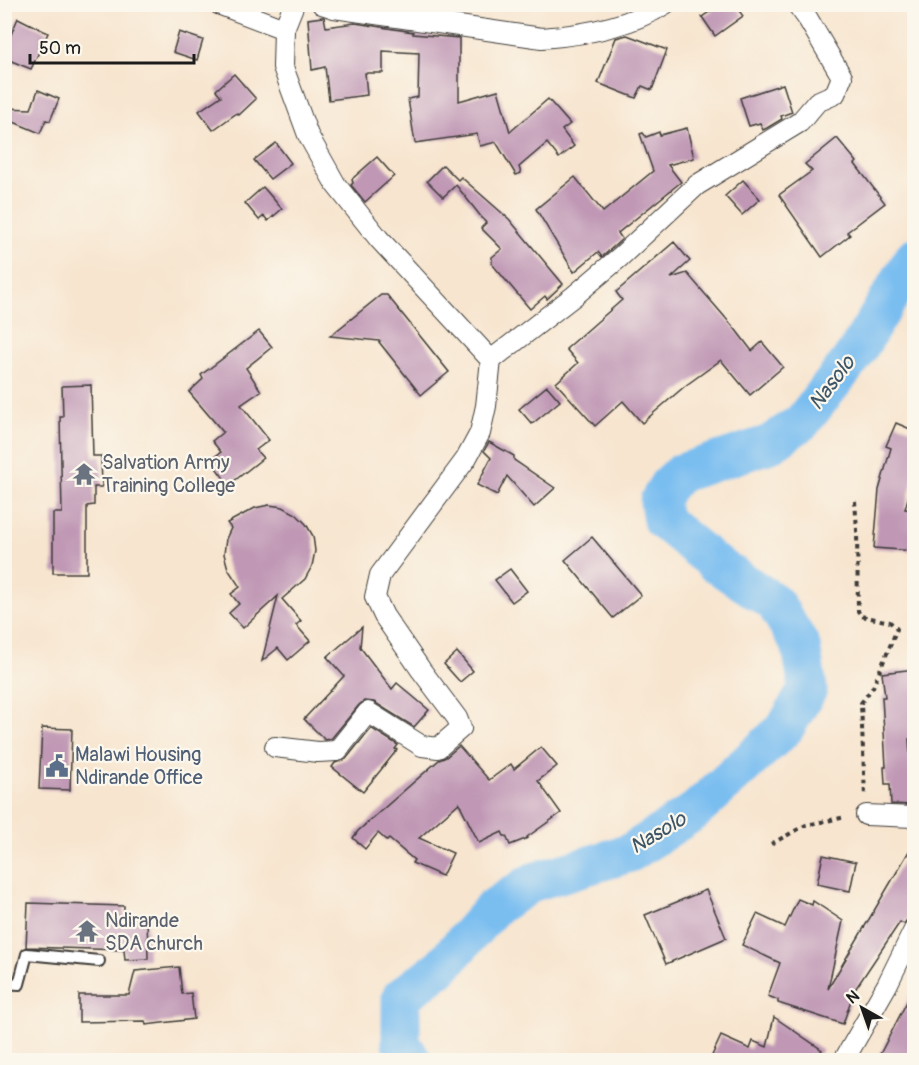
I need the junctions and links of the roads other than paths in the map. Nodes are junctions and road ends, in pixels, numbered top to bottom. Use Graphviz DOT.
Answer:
graph roads {
  1 [pos="218,4"];
  2 [pos="294,4"];
  3 [pos="322,4"];
  4 [pos="665,4"];
  5 [pos="797,4"];
  6 [pos="284,28"];
  7 [pos="491,360"];
  8 [pos="275,747"];
  9 [pos="866,814"];
  10 [pos="915,817"];
  11 [pos="915,930"];
  12 [pos="99,961"];
  13 [pos="4,983"];
  14 [pos="844,1060"];
  1 -- 6 [label="street"];
  2 -- 6 [label="street"];
  3 -- 4 [label="street"];
  5 -- 7 [label="street"];
  6 -- 7 [label="street"];
  7 -- 8 [label="street"];
  9 -- 10 [label="street"];
  11 -- 14 [label="street"];
  12 -- 13 [label="lane"];
}
